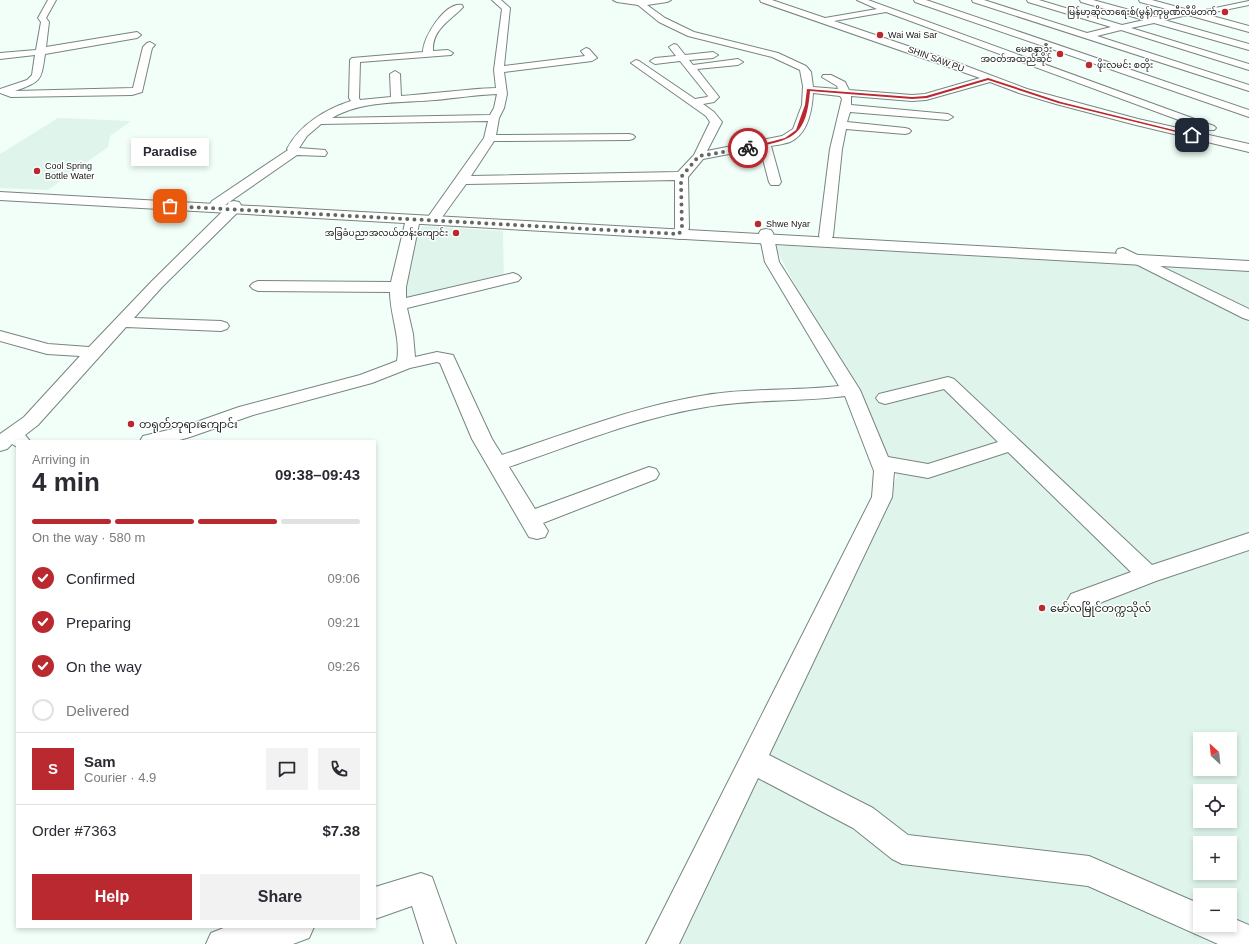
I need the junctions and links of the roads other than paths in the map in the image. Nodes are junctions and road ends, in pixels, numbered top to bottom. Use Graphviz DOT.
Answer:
graph roads {
  1 [pos="52,0"];
  2 [pos="492,0"];
  3 [pos="497,0"];
  4 [pos="617,0"];
  5 [pos="667,0"];
  6 [pos="764,0"];
  7 [pos="861,0"];
  8 [pos="939,0"];
  9 [pos="976,0"];
  10 [pos="1031,0"];
  11 [pos="1084,0"];
  12 [pos="1143,0"];
  13 [pos="1234,0"];
  14 [pos="640,3"];
  15 [pos="1203,3"];
  16 [pos="1248,3"];
  17 [pos="914,4"];
  18 [pos="459,7"];
  19 [pos="1222,8"];
  20 [pos="886,9"];
  21 [pos="834,11"];
  22 [pos="1192,13"];
  23 [pos="1242,14"];
  24 [pos="848,16"];
  25 [pos="824,20"];
  26 [pos="1154,20"];
  27 [pos="863,22"];
  28 [pos="1121,28"];
  29 [pos="1249,29"];
  30 [pos="137,35"];
  31 [pos="1085,36"];
  32 [pos="908,39"];
  33 [pos="1048,44"];
  34 [pos="150,45"];
  35 [pos="674,47"];
  36 [pos="1249,48"];
  37 [pos="586,51"];
  38 [pos="41,52"];
  39 [pos="448,53"];
  40 [pos="428,54"];
  41 [pos="1005,54"];
  42 [pos="713,55"];
  43 [pos="0,56"];
  44 [pos="990,57"];
  45 [pos="682,58"];
  46 [pos="655,61"];
  47 [pos="738,62"];
  48 [pos="636,63"];
  49 [pos="955,65"];
  50 [pos="689,67"];
  51 [pos="1249,67"];
  52 [pos="499,70"];
  53 [pos="395,74"];
  54 [pos="827,77"];
  55 [pos="988,79"];
  56 [pos="1249,88"];
  57 [pos="808,90"];
  58 [pos="502,91"];
  59 [pos="2,92"];
  60 [pos="845,93"];
  61 [pos="396,100"];
  62 [pos="1208,100"];
  63 [pos="693,102"];
  64 [pos="357,103"];
  65 [pos="845,108"];
  66 [pos="1167,112"];
  67 [pos="1249,114"];
  68 [pos="494,118"];
  69 [pos="948,118"];
  70 [pos="321,121"];
  71 [pos="1136,122"];
  72 [pos="841,125"];
  73 [pos="905,131"];
  74 [pos="629,137"];
  75 [pos="490,138"];
  76 [pos="1249,142"];
  77 [pos="765,144"];
  78 [pos="1249,148"];
  79 [pos="295,151"];
  80 [pos="321,153"];
  81 [pos="699,156"];
  82 [pos="682,176"];
  83 [pos="462,180"];
  84 [pos="775,182"];
  85 [pos="0,190"];
  86 [pos="0,196"];
  87 [pos="217,204"];
  88 [pos="233,208"];
  89 [pos="434,217"];
  90 [pos="413,220"];
  91 [pos="680,231"];
  92 [pos="767,236"];
  93 [pos="826,236"];
  94 [pos="1124,252"];
  95 [pos="1249,259"];
  96 [pos="1138,260"];
  97 [pos="1249,266"];
  98 [pos="513,278"];
  99 [pos="258,286"];
  100 [pos="398,287"];
  101 [pos="398,305"];
  102 [pos="1249,315"];
  103 [pos="122,322"];
  104 [pos="221,326"];
  105 [pos="0,336"];
  106 [pos="94,352"];
  107 [pos="405,364"];
  108 [pos="851,390"];
  109 [pos="885,398"];
  110 [pos="11,440"];
  111 [pos="154,440"];
  112 [pos="1012,444"];
  113 [pos="880,462"];
  114 [pos="497,464"];
  115 [pos="649,474"];
  116 [pos="1249,541"];
  117 [pos="1148,575"];
  118 [pos="1079,601"];
  119 [pos="752,761"];
  120 [pos="376,903"];
  121 [pos="1193,917"];
  122 [pos="294,928"];
  123 [pos="1227,932"];
  124 [pos="1249,941"];
  125 [pos="222,944"];
  126 [pos="440,944"];
  127 [pos="662,944"];
  1 -- 38 [label="street"];
  2 -- 3 [label="street"];
  3 -- 52 [label="street"];
  4 -- 14 [label="street"];
  5 -- 14 [label="street"];
  6 -- 25 [label="street, SHIN SAW PU"];
  7 -- 20 [label="street"];
  8 -- 17 [label="street"];
  9 -- 31 [label="street"];
  10 -- 28 [label="street"];
  11 -- 26 [label="street"];
  12 -- 22 [label="street"];
  13 -- 16 [label="street"];
  14 -- 57 [label="street"];
  15 -- 19 [label="street"];
  16 -- 19 [label="street"];
  17 -- 20 [label="street"];
  17 -- 33 [label="street"];
  18 -- 40 [label="street"];
  19 -- 22 [label="street"];
  19 -- 23 [label="street"];
  20 -- 24 [label="street"];
  20 -- 41 [label="street"];
  21 -- 24 [label="street"];
  22 -- 26 [label="street"];
  22 -- 29 [label="street"];
  24 -- 25 [label="street"];
  24 -- 27 [label="street"];
  25 -- 49 [label="street, SHIN SAW PU"];
  26 -- 28 [label="street"];
  26 -- 36 [label="street"];
  28 -- 31 [label="street"];
  28 -- 51 [label="street"];
  30 -- 38 [label="street"];
  31 -- 33 [label="street"];
  31 -- 56 [label="street"];
  32 -- 49 [label="street"];
  33 -- 41 [label="street"];
  33 -- 62 [label="street"];
  34 -- 59 [label="street"];
  35 -- 45 [label="street"];
  37 -- 52 [label="street"];
  38 -- 43 [label="street"];
  38 -- 59 [label="street"];
  39 -- 40 [label="street"];
  40 -- 64 [label="street"];
  41 -- 44 [label="street"];
  41 -- 66 [label="street"];
  42 -- 45 [label="street"];
  45 -- 46 [label="street"];
  45 -- 50 [label="street"];
  47 -- 50 [label="street"];
  48 -- 63 [label="street"];
  49 -- 55 [label="street, SHIN SAW PU"];
  50 -- 63 [label="street"];
  52 -- 58 [label="street"];
  53 -- 61 [label="street"];
  54 -- 60 [label="street"];
  55 -- 60 [label="street"];
  55 -- 71 [label="street, SHIN SAW PU"];
  56 -- 62 [label="street"];
  57 -- 60 [label="street"];
  57 -- 77 [label="street"];
  58 -- 61 [label="street"];
  58 -- 68 [label="street"];
  60 -- 65 [label="street"];
  61 -- 64 [label="street"];
  62 -- 66 [label="street"];
  62 -- 67 [label="street"];
  63 -- 81 [label="street"];
  64 -- 70 [label="street"];
  65 -- 69 [label="street"];
  65 -- 72 [label="street"];
  66 -- 71 [label="street"];
  66 -- 76 [label="street"];
  68 -- 70 [label="street"];
  68 -- 75 [label="street"];
  70 -- 79 [label="street"];
  71 -- 78 [label="street, SHIN SAW PU"];
  72 -- 73 [label="street"];
  72 -- 93 [label="street"];
  74 -- 75 [label="street"];
  75 -- 83 [label="street"];
  77 -- 81 [label="street"];
  77 -- 84 [label="street"];
  79 -- 80 [label="street"];
  79 -- 87 [label="street"];
  81 -- 82 [label="street"];
  82 -- 83 [label="street"];
  82 -- 91 [label="street"];
  83 -- 89 [label="street"];
  85 -- 87 [label="main road"];
  86 -- 88 [label="main road"];
  87 -- 88 [label="main road"];
  88 -- 89 [label="main road"];
  88 -- 90 [label="main road"];
  88 -- 103 [label="street"];
  89 -- 91 [label="main road"];
  90 -- 91 [label="main road"];
  90 -- 100 [label="street"];
  91 -- 92 [label="main road"];
  92 -- 93 [label="main road"];
  92 -- 96 [label="main road"];
  92 -- 108 [label="street"];
  93 -- 94 [label="main road"];
  94 -- 95 [label="main road"];
  94 -- 96 [label="street"];
  96 -- 97 [label="main road"];
  96 -- 102 [label="street"];
  98 -- 101 [label="street"];
  99 -- 100 [label="street"];
  100 -- 101 [label="street"];
  101 -- 107 [label="street"];
  103 -- 104 [label="street"];
  103 -- 106 [label="street"];
  105 -- 106 [label="street"];
  106 -- 110 [label="street"];
  107 -- 111 [label="street"];
  107 -- 114 [label="street"];
  108 -- 113 [label="street"];
  108 -- 114 [label="street"];
  109 -- 112 [label="street"];
  112 -- 113 [label="street"];
  112 -- 117 [label="street"];
  113 -- 119 [label="street"];
  114 -- 115 [label="street"];
  116 -- 117 [label="street"];
  117 -- 118 [label="street"];
  119 -- 121 [label="street"];
  119 -- 127 [label="street"];
  120 -- 126 [label="street"];
  122 -- 125 [label="street"];
  123 -- 124 [label="street"];
}
